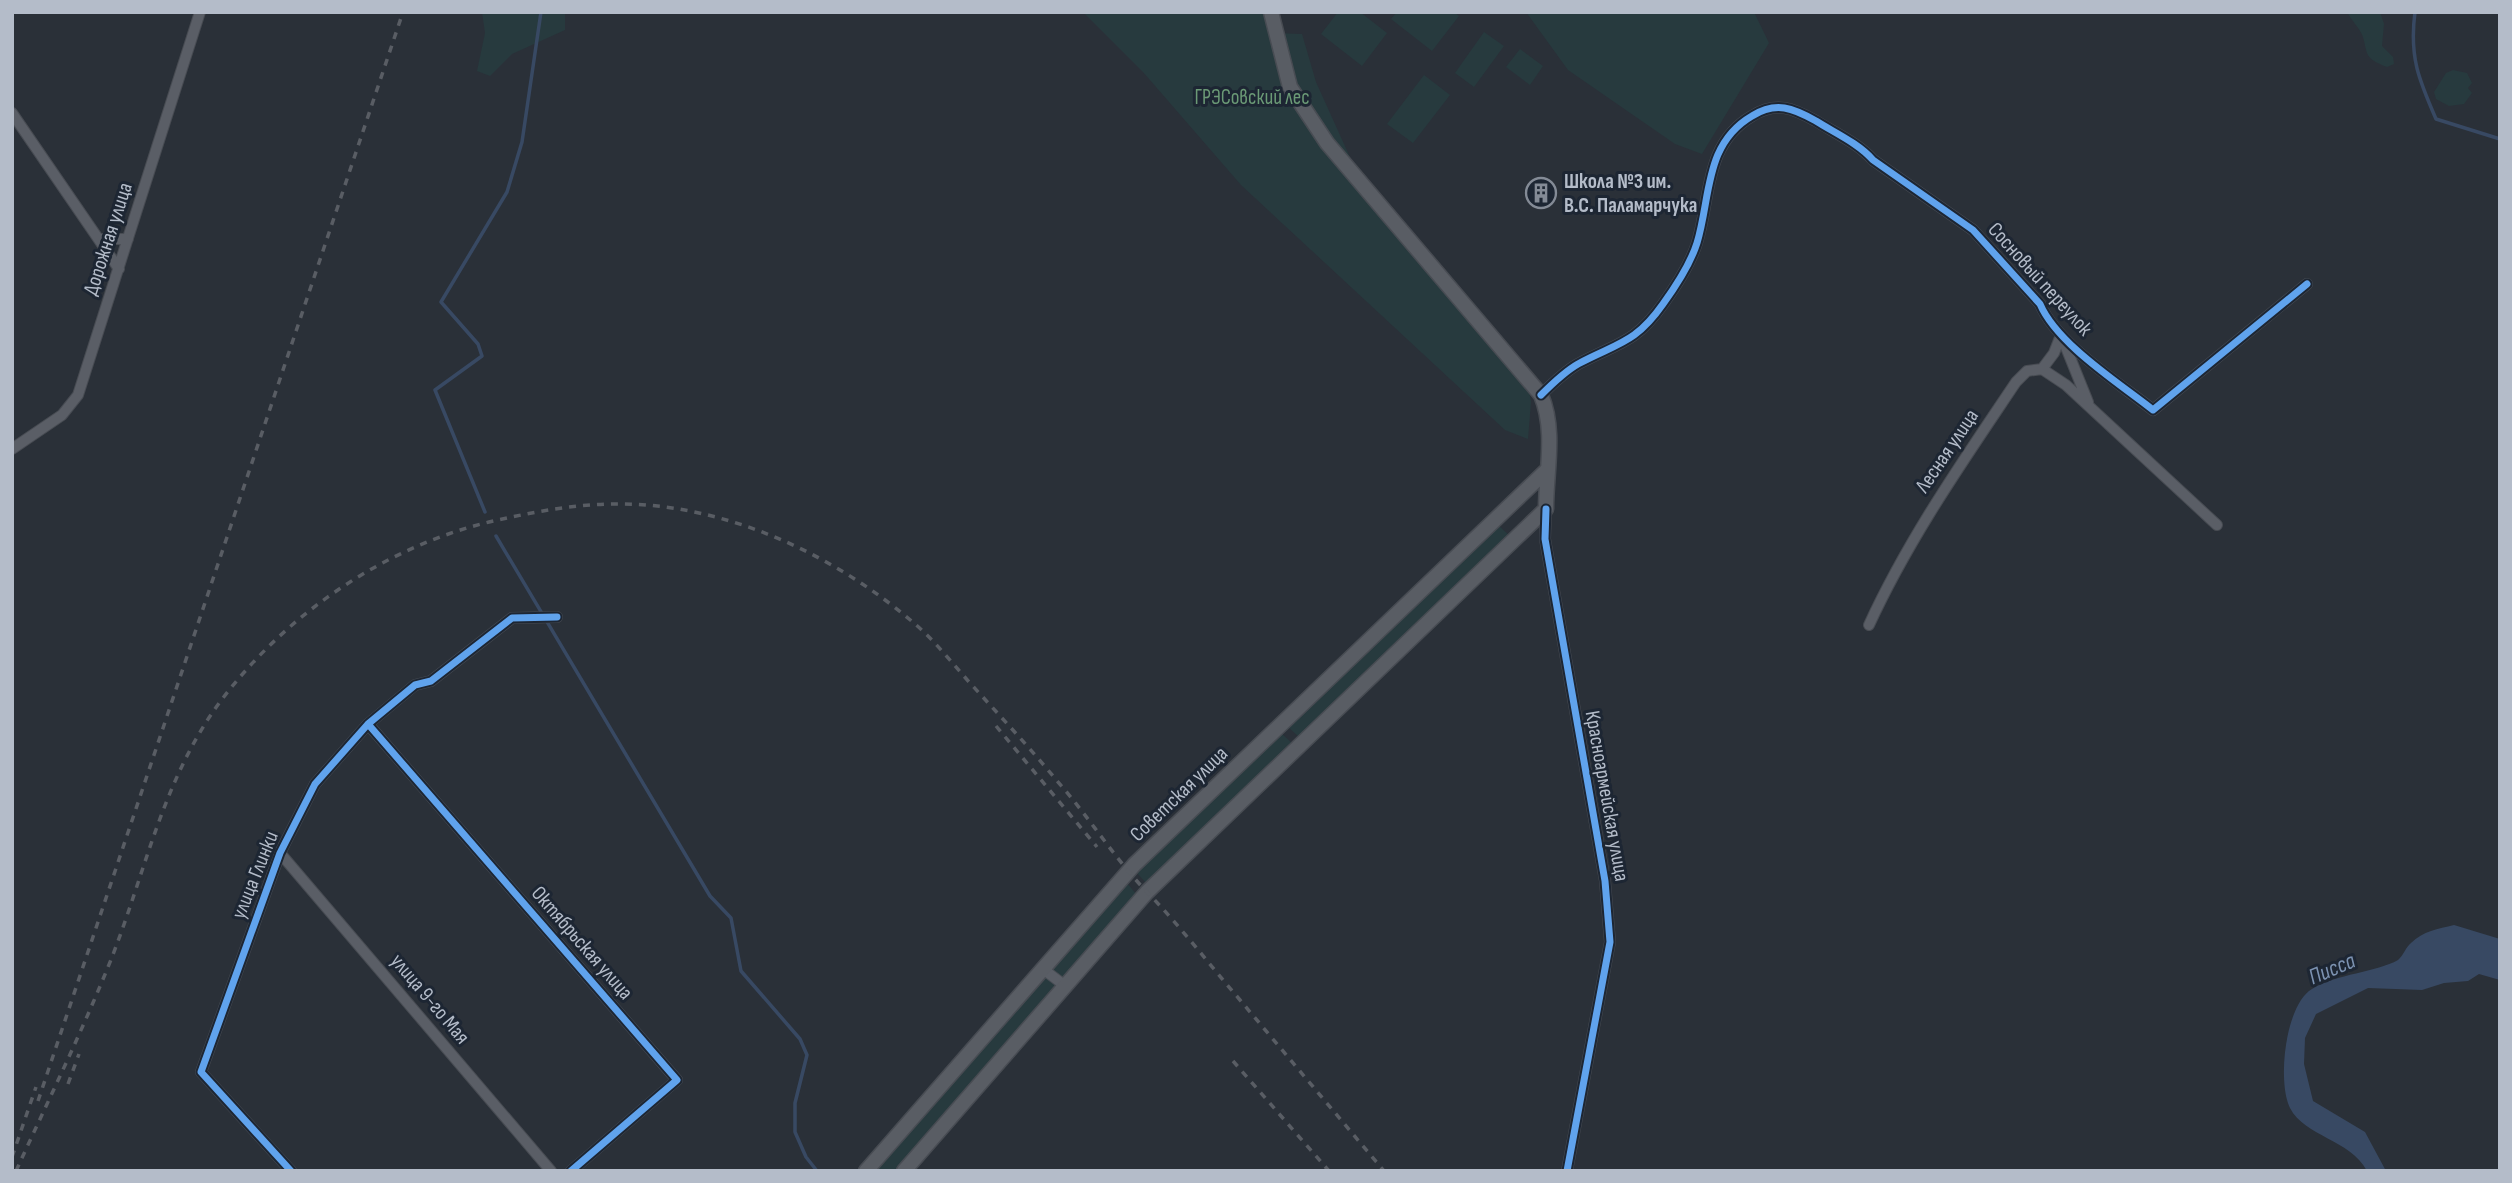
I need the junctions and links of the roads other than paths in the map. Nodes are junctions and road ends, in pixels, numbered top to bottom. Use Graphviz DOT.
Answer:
graph roads {
  1 [pos="200,12"];
  2 [pos="1271,12"];
  3 [pos="12,113"];
  4 [pos="99,239"];
  5 [pos="128,239"];
  6 [pos="119,268"];
  7 [pos="2307,284"];
  8 [pos="2061,335"];
  9 [pos="2042,369"];
  10 [pos="1541,395"];
  11 [pos="2091,408"];
  12 [pos="12,449"];
  13 [pos="1546,471"];
  14 [pos="1546,509"];
  15 [pos="2217,525"];
  16 [pos="557,617"];
  17 [pos="1869,625"];
  18 [pos="368,723"];
  19 [pos="279,853"];
  20 [pos="1043,969"];
  21 [pos="1064,985"];
  22 [pos="291,1171"];
  23 [pos="551,1171"];
  24 [pos="571,1171"];
  25 [pos="866,1171"];
  26 [pos="904,1171"];
  27 [pos="1567,1171"];
  1 -- 5 [label="street, Дорожная улица"];
  2 -- 10 [label="main road"];
  3 -- 4 [label="street"];
  4 -- 5 [label="street"];
  4 -- 6 [label="street"];
  5 -- 6 [label="street, Дорожная улица"];
  6 -- 12 [label="street, Дорожная улица"];
  7 -- 8 [label="street, Сосновый переулок"];
  8 -- 9 [label="street"];
  8 -- 10 [label="street, Сосновый переулок"];
  8 -- 11 [label="street"];
  9 -- 11 [label="street"];
  9 -- 17 [label="street, Лесная улица"];
  10 -- 13 [label="main road, Красноармейская улица"];
  11 -- 15 [label="street"];
  13 -- 14 [label="main road, Красноармейская улица"];
  13 -- 20 [label="main road, Советская улица"];
  14 -- 21 [label="main road"];
  14 -- 27 [label="street, Красноармейская улица"];
  16 -- 18 [label="street, улица Глинки"];
  18 -- 19 [label="street, улица Глинки"];
  18 -- 24 [label="street, Октябрьская улица"];
  19 -- 22 [label="street, улица Глинки"];
  19 -- 23 [label="street, улица 9-го Мая"];
  20 -- 21 [label="street"];
  20 -- 25 [label="main road, Советская улица"];
  21 -- 26 [label="main road"];
}
